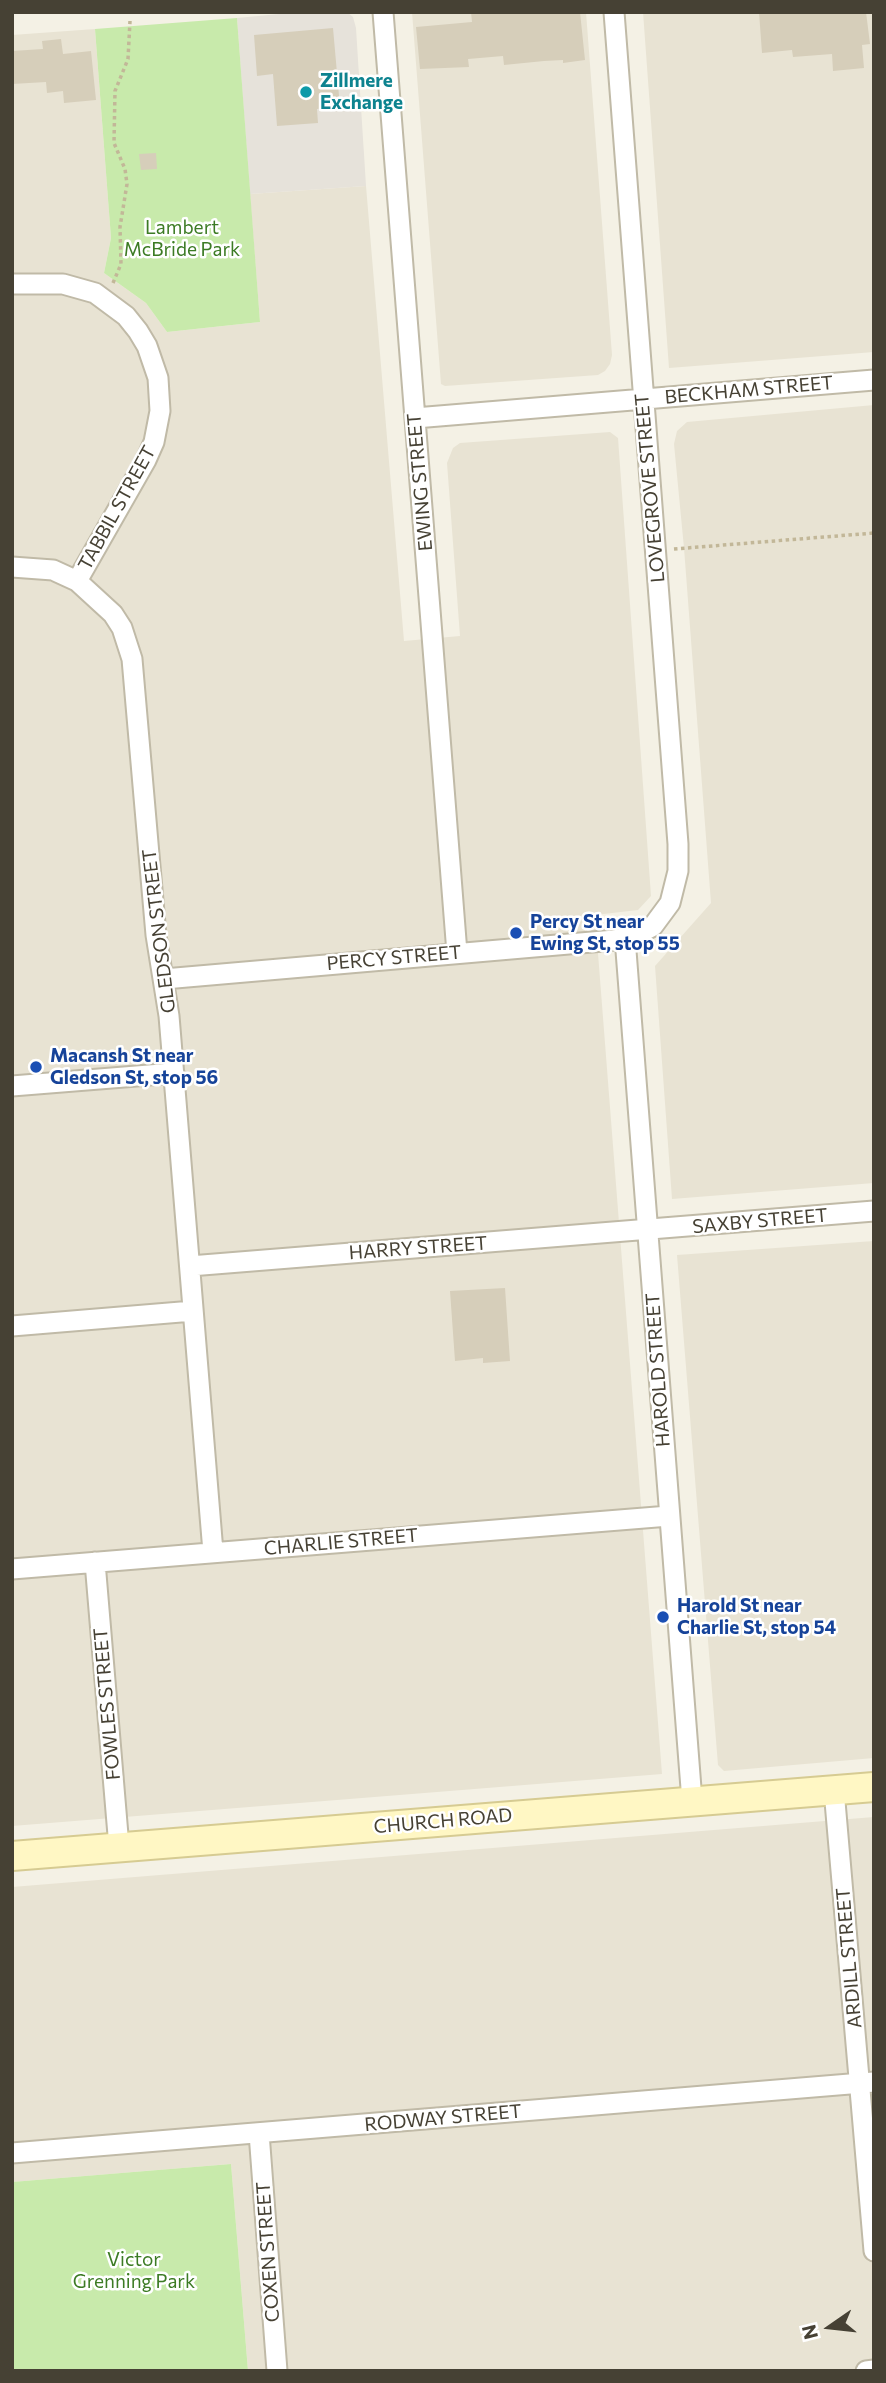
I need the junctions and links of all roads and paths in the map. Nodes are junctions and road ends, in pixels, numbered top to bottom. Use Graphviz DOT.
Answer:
graph roads {
  1 [pos="383,12"];
  2 [pos="614,12"];
  3 [pos="130,21"];
  4 [pos="12,284"];
  5 [pos="104,299"];
  6 [pos="874,380"];
  7 [pos="643,398"];
  8 [pos="415,418"];
  9 [pos="874,533"];
  10 [pos="672,549"];
  11 [pos="12,567"];
  12 [pos="77,580"];
  13 [pos="625,938"];
  14 [pos="457,953"];
  15 [pos="164,979"];
  16 [pos="174,1073"];
  17 [pos="12,1086"];
  18 [pos="874,1211"];
  19 [pos="647,1230"];
  20 [pos="190,1266"];
  21 [pos="193,1311"];
  22 [pos="12,1326"];
  23 [pos="669,1516"];
  24 [pos="213,1552"];
  25 [pos="95,1562"];
  26 [pos="12,1569"];
  27 [pos="874,1787"];
  28 [pos="834,1790"];
  29 [pos="692,1801"];
  30 [pos="119,1847"];
  31 [pos="12,1856"];
  32 [pos="867,2083"];
  33 [pos="259,2133"];
  34 [pos="12,2153"];
  35 [pos="874,2251"];
  36 [pos="874,2370"];
  37 [pos="277,2371"];
  38 [pos="866,2371"];
  1 -- 8 [label="street, EWING STREET"];
  2 -- 7 [label="street, LOVEGROVE STREET"];
  3 -- 5 [label="path"];
  4 -- 5 [label="street, TABBIL STREET"];
  5 -- 12 [label="street, TABBIL STREET"];
  6 -- 7 [label="street, BECKHAM STREET"];
  7 -- 8 [label="street, BECKHAM STREET"];
  7 -- 13 [label="street, LOVEGROVE STREET"];
  8 -- 14 [label="street, EWING STREET"];
  9 -- 10 [label="path"];
  11 -- 12 [label="street"];
  12 -- 15 [label="street, GLEDSON STREET"];
  13 -- 14 [label="street, PERCY STREET"];
  13 -- 19 [label="street, HAROLD STREET"];
  14 -- 15 [label="street, PERCY STREET"];
  15 -- 16 [label="street, GLEDSON STREET"];
  16 -- 17 [label="street"];
  16 -- 20 [label="street, GLEDSON STREET"];
  18 -- 19 [label="street, SAXBY STREET"];
  19 -- 20 [label="street, HARRY STREET"];
  19 -- 23 [label="street, HAROLD STREET"];
  20 -- 21 [label="street, GLEDSON STREET"];
  21 -- 22 [label="street"];
  21 -- 24 [label="street, GLEDSON STREET"];
  23 -- 24 [label="street, CHARLIE STREET"];
  23 -- 29 [label="street, HAROLD STREET"];
  24 -- 25 [label="street, CHARLIE STREET"];
  25 -- 26 [label="street, CHARLIE STREET"];
  25 -- 30 [label="street, FOWLES STREET"];
  27 -- 28 [label="street, CHURCH ROAD"];
  28 -- 29 [label="street, CHURCH ROAD"];
  28 -- 32 [label="street, ARDILL STREET"];
  29 -- 30 [label="street, CHURCH ROAD"];
  30 -- 31 [label="street, CHURCH ROAD"];
  32 -- 33 [label="street, RODWAY STREET"];
  32 -- 35 [label="street, ARDILL STREET"];
  33 -- 34 [label="street, RODWAY STREET"];
  33 -- 37 [label="street, COXEN STREET"];
  36 -- 38 [label="street"];
}
